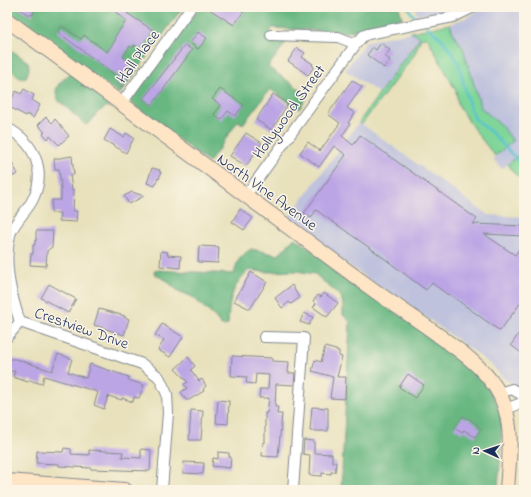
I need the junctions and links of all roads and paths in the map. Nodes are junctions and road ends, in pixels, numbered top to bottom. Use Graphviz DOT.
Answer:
graph roads {
  1 [pos="191,7"];
  2 [pos="474,7"];
  3 [pos="7,20"];
  4 [pos="271,35"];
  5 [pos="356,44"];
  6 [pos="121,104"];
  7 [pos="7,128"];
  8 [pos="246,195"];
  9 [pos="8,242"];
  10 [pos="20,322"];
  11 [pos="7,337"];
  12 [pos="264,337"];
  13 [pos="524,398"];
  14 [pos="502,400"];
  15 [pos="524,402"];
  16 [pos="7,481"];
  17 [pos="125,490"];
  18 [pos="162,490"];
  19 [pos="292,490"];
  20 [pos="507,490"];
  1 -- 6 [label="street, Hall Place"];
  2 -- 5 [label="street, Hollywood Street"];
  3 -- 6 [label="street, North Vine Avenue"];
  4 -- 5 [label="street"];
  5 -- 8 [label="street, Hollywood Street"];
  6 -- 8 [label="street, North Vine Avenue"];
  7 -- 9 [label="street, Crestview Drive"];
  8 -- 14 [label="street, North Vine Avenue"];
  9 -- 10 [label="street, Crestview Drive"];
  10 -- 11 [label="street"];
  10 -- 18 [label="street, Crestview Drive"];
  12 -- 19 [label="street"];
  13 -- 14 [label="street"];
  14 -- 15 [label="street"];
  14 -- 20 [label="street"];
  16 -- 17 [label="street"];
}
